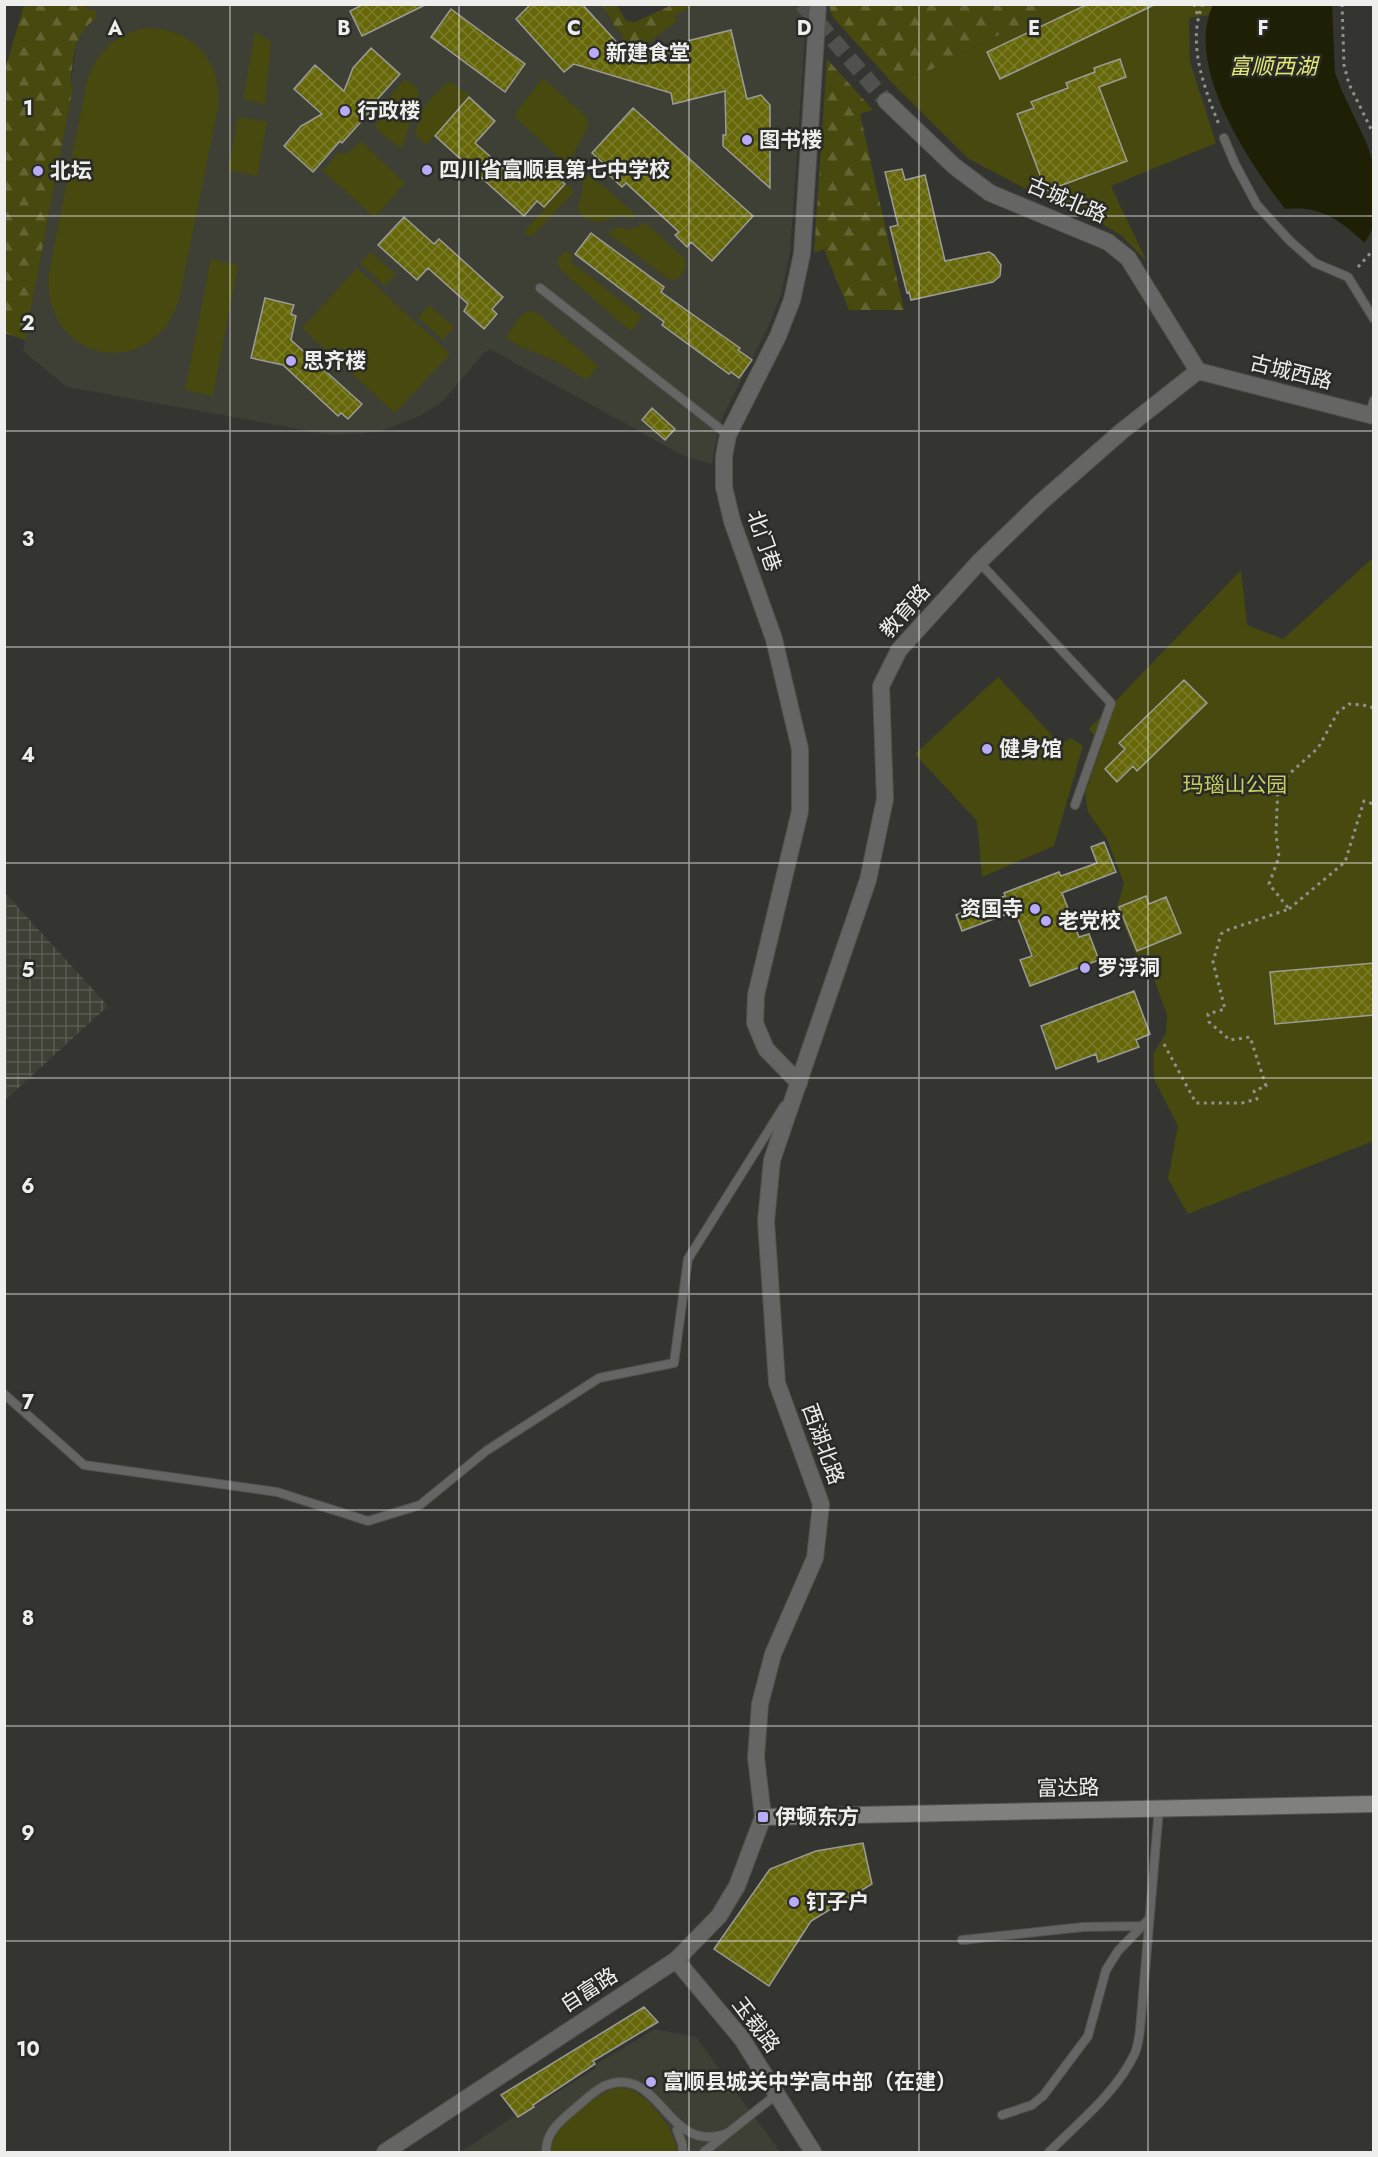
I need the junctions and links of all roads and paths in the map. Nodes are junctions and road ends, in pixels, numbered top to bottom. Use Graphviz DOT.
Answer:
graph roads {
  1 [pos="818,4"];
  2 [pos="1194,4"];
  3 [pos="1203,4"];
  4 [pos="1342,4"];
  5 [pos="1198,16"];
  6 [pos="886,100"];
  7 [pos="1374,135"];
  8 [pos="1224,138"];
  9 [pos="1374,249"];
  10 [pos="1348,277"];
  11 [pos="540,288"];
  12 [pos="1374,319"];
  13 [pos="1198,371"];
  14 [pos="1372,410"];
  15 [pos="728,435"];
  16 [pos="979,562"];
  17 [pos="1374,708"];
  18 [pos="1374,804"];
  19 [pos="1075,805"];
  20 [pos="1289,909"];
  21 [pos="1164,1044"];
  22 [pos="799,1083"];
  23 [pos="4,1395"];
  24 [pos="1374,1804"];
  25 [pos="1159,1809"];
  26 [pos="763,1816"];
  27 [pos="1149,1919"];
  28 [pos="1142,1926"];
  29 [pos="962,1940"];
  30 [pos="676,1960"];
  31 [pos="777,2094"];
  32 [pos="1002,2115"];
  33 [pos="677,2129"];
  34 [pos="728,2133"];
  35 [pos="385,2152"];
  36 [pos="546,2152"];
  37 [pos="683,2152"];
  38 [pos="704,2152"];
  39 [pos="813,2152"];
  40 [pos="1049,2152"];
  1 -- 15 [label="street, 北门巷"];
  2 -- 5 [label="path"];
  3 -- 5 [label="path"];
  4 -- 7 [label="path"];
  5 -- 8 [label="path"];
  6 -- 13 [label="street, 古城北路"];
  8 -- 10 [label="lane"];
  9 -- 10 [label="path"];
  10 -- 12 [label="lane"];
  11 -- 15 [label="lane"];
  13 -- 14 [label="street, 古城西路"];
  13 -- 16 [label="street, 教育路"];
  15 -- 22 [label="street, 北门巷"];
  16 -- 19 [label="lane"];
  16 -- 22 [label="street, 教育路"];
  17 -- 20 [label="path"];
  18 -- 20 [label="path"];
  20 -- 21 [label="path"];
  22 -- 23 [label="lane"];
  22 -- 26 [label="street, 西湖北路"];
  24 -- 25 [label="main road, 富达路"];
  25 -- 26 [label="main road, 富达路"];
  25 -- 27 [label="lane"];
  26 -- 30 [label="street, 自富路"];
  27 -- 28 [label="lane"];
  27 -- 40 [label="lane"];
  28 -- 29 [label="lane"];
  28 -- 32 [label="lane"];
  30 -- 31 [label="street, 玉裁路"];
  30 -- 35 [label="street, 自富路"];
  31 -- 34 [label="lane"];
  31 -- 39 [label="street, 玉裁路"];
  33 -- 34 [label="lane"];
  33 -- 36 [label="lane"];
  33 -- 37 [label="lane"];
  34 -- 38 [label="lane"];
}
